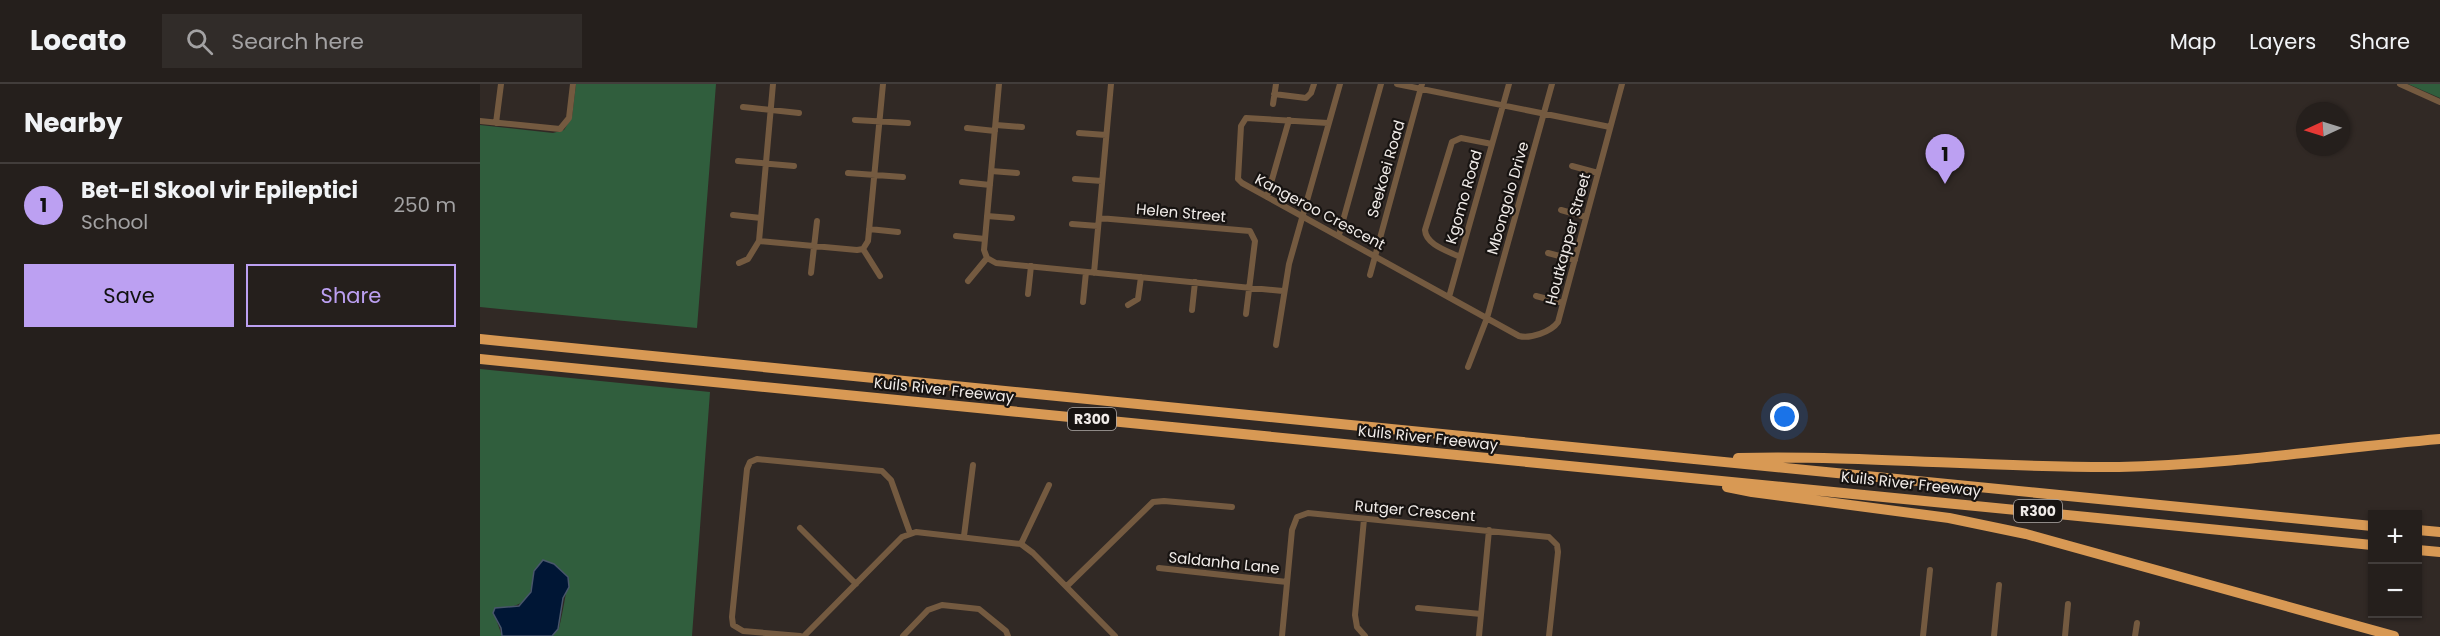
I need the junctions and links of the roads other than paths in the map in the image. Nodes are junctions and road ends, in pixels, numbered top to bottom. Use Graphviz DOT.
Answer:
graph roads {
  1 [pos="501,84"];
  2 [pos="573,84"];
  3 [pos="773,84"];
  4 [pos="883,84"];
  5 [pos="999,84"];
  6 [pos="1111,84"];
  7 [pos="1276,84"];
  8 [pos="1314,84"];
  9 [pos="1340,84"];
  10 [pos="1381,84"];
  11 [pos="1397,84"];
  12 [pos="1509,84"];
  13 [pos="1552,84"];
  14 [pos="1622,84"];
  15 [pos="2400,84"];
  16 [pos="1422,87"];
  17 [pos="1274,94"];
  18 [pos="2440,102"];
  19 [pos="1273,104"];
  20 [pos="1503,105"];
  21 [pos="743,107"];
  22 [pos="771,110"];
  23 [pos="799,113"];
  24 [pos="1544,113"];
  25 [pos="855,120"];
  26 [pos="1288,120"];
  27 [pos="480,121"];
  28 [pos="879,121"];
  29 [pos="496,123"];
  30 [pos="908,123"];
  31 [pos="1328,123"];
  32 [pos="1022,127"];
  33 [pos="1610,127"];
  34 [pos="967,128"];
  35 [pos="995,128"];
  36 [pos="1079,133"];
  37 [pos="1106,135"];
  38 [pos="1492,144"];
  39 [pos="738,161"];
  40 [pos="766,164"];
  41 [pos="794,166"];
  42 [pos="1572,166"];
  43 [pos="992,171"];
  44 [pos="848,173"];
  45 [pos="1017,173"];
  46 [pos="1598,173"];
  47 [pos="874,175"];
  48 [pos="903,177"];
  49 [pos="1075,178"];
  50 [pos="1102,181"];
  51 [pos="962,182"];
  52 [pos="990,185"];
  53 [pos="1267,197"];
  54 [pos="1561,210"];
  55 [pos="733,215"];
  56 [pos="987,216"];
  57 [pos="1302,216"];
  58 [pos="1586,217"];
  59 [pos="761,218"];
  60 [pos="1012,218"];
  61 [pos="1099,218"];
  62 [pos="817,221"];
  63 [pos="1072,224"];
  64 [pos="1098,226"];
  65 [pos="869,229"];
  66 [pos="898,232"];
  67 [pos="1339,235"];
  68 [pos="956,236"];
  69 [pos="986,239"];
  70 [pos="759,241"];
  71 [pos="814,246"];
  72 [pos="863,249"];
  73 [pos="1548,253"];
  74 [pos="1375,255"];
  75 [pos="1460,257"];
  76 [pos="987,258"];
  77 [pos="1575,260"];
  78 [pos="739,263"];
  79 [pos="1031,266"];
  80 [pos="1086,272"];
  81 [pos="811,273"];
  82 [pos="1094,273"];
  83 [pos="1370,275"];
  84 [pos="880,276"];
  85 [pos="1141,277"];
  86 [pos="968,281"];
  87 [pos="1195,282"];
  88 [pos="1249,287"];
  89 [pos="1283,291"];
  90 [pos="1028,294"];
  91 [pos="1536,296"];
  92 [pos="1449,297"];
  93 [pos="1083,302"];
  94 [pos="1563,303"];
  95 [pos="1128,306"];
  96 [pos="1192,310"];
  97 [pos="1246,314"];
  98 [pos="1487,318"];
  99 [pos="480,339"];
  100 [pos="1276,345"];
  101 [pos="480,359"];
  102 [pos="1468,367"];
  103 [pos="2440,439"];
  104 [pos="1708,460"];
  105 [pos="973,465"];
  106 [pos="1704,480"];
  107 [pos="1049,485"];
  108 [pos="1232,507"];
  109 [pos="1364,519"];
  110 [pos="2368,526"];
  111 [pos="800,528"];
  112 [pos="1489,530"];
  113 [pos="910,533"];
  114 [pos="964,536"];
  115 [pos="1021,544"];
  116 [pos="2368,545"];
  117 [pos="1159,568"];
  118 [pos="1930,570"];
  119 [pos="1287,582"];
  120 [pos="856,584"];
  121 [pos="1999,585"];
  122 [pos="1067,586"];
  123 [pos="2068,604"];
  124 [pos="1418,608"];
  125 [pos="1481,615"];
  126 [pos="2137,623"];
  127 [pos="802,636"];
  128 [pos="903,636"];
  129 [pos="1008,636"];
  130 [pos="1115,636"];
  131 [pos="1282,636"];
  132 [pos="1365,636"];
  133 [pos="1479,636"];
  134 [pos="1549,636"];
  135 [pos="1923,636"];
  136 [pos="1994,636"];
  137 [pos="2065,636"];
  138 [pos="2135,636"];
  139 [pos="2394,636"];
  1 -- 29 [label="street"];
  2 -- 29 [label="street"];
  3 -- 22 [label="street"];
  4 -- 28 [label="street"];
  5 -- 35 [label="street"];
  6 -- 37 [label="street"];
  7 -- 17 [label="street"];
  8 -- 17 [label="street"];
  9 -- 31 [label="street"];
  10 -- 67 [label="street"];
  11 -- 16 [label="street"];
  12 -- 20 [label="street, Kgomo Road"];
  13 -- 24 [label="street, Mbongolo Drive"];
  14 -- 33 [label="street, Houtkapper Street"];
  15 -- 18 [label="street"];
  16 -- 20 [label="street"];
  16 -- 74 [label="street, Seekoei Road"];
  17 -- 19 [label="street"];
  20 -- 24 [label="street"];
  20 -- 38 [label="street, Kgomo Road"];
  21 -- 22 [label="street"];
  22 -- 23 [label="street"];
  22 -- 40 [label="street"];
  24 -- 33 [label="street"];
  24 -- 98 [label="street, Mbongolo Drive"];
  25 -- 28 [label="street"];
  26 -- 31 [label="street, Kangeroo Crescent"];
  26 -- 53 [label="street"];
  26 -- 53 [label="street, Kangeroo Crescent"];
  27 -- 29 [label="street"];
  28 -- 30 [label="street"];
  28 -- 47 [label="street"];
  31 -- 57 [label="street"];
  32 -- 35 [label="street"];
  33 -- 46 [label="street, Houtkapper Street"];
  34 -- 35 [label="street"];
  35 -- 43 [label="street"];
  36 -- 37 [label="street"];
  37 -- 50 [label="street"];
  38 -- 75 [label="street, Kgomo Road"];
  38 -- 75 [label="street"];
  39 -- 40 [label="street"];
  40 -- 41 [label="street"];
  40 -- 59 [label="street"];
  42 -- 46 [label="street"];
  43 -- 45 [label="street"];
  43 -- 52 [label="street"];
  44 -- 47 [label="street"];
  46 -- 58 [label="street, Houtkapper Street"];
  47 -- 48 [label="street"];
  47 -- 65 [label="street"];
  49 -- 50 [label="street"];
  50 -- 61 [label="street"];
  51 -- 52 [label="street"];
  52 -- 56 [label="street"];
  53 -- 57 [label="street, Kangeroo Crescent"];
  54 -- 58 [label="street"];
  55 -- 59 [label="street"];
  56 -- 60 [label="street"];
  56 -- 69 [label="street"];
  57 -- 67 [label="street, Kangeroo Crescent"];
  57 -- 89 [label="street"];
  58 -- 77 [label="street, Houtkapper Street"];
  59 -- 70 [label="street"];
  61 -- 64 [label="street"];
  61 -- 88 [label="street, Helen Street"];
  62 -- 71 [label="street"];
  63 -- 64 [label="street"];
  64 -- 82 [label="street"];
  65 -- 66 [label="street"];
  65 -- 72 [label="street"];
  67 -- 74 [label="street, Kangeroo Crescent"];
  68 -- 69 [label="street"];
  69 -- 76 [label="street"];
  70 -- 71 [label="street"];
  70 -- 78 [label="street"];
  71 -- 72 [label="street"];
  71 -- 81 [label="street"];
  72 -- 84 [label="street"];
  73 -- 77 [label="street"];
  74 -- 83 [label="street, Seekoei Road"];
  74 -- 92 [label="street, Kangeroo Crescent"];
  75 -- 92 [label="street, Kgomo Road"];
  76 -- 79 [label="street"];
  76 -- 86 [label="street"];
  77 -- 94 [label="street, Houtkapper Street"];
  79 -- 80 [label="street"];
  79 -- 90 [label="street"];
  80 -- 82 [label="street"];
  80 -- 93 [label="street"];
  82 -- 85 [label="street"];
  85 -- 87 [label="street"];
  85 -- 95 [label="street"];
  87 -- 88 [label="street"];
  87 -- 96 [label="street"];
  88 -- 89 [label="street"];
  88 -- 97 [label="street"];
  89 -- 100 [label="street"];
  91 -- 94 [label="street"];
  92 -- 98 [label="street, Kangeroo Crescent"];
  94 -- 98 [label="street, Houtkapper Street"];
  98 -- 102 [label="street, Mbongolo Drive"];
  99 -- 104 [label="highway, Kuils River Freeway / R300"];
  101 -- 106 [label="highway, Kuils River Freeway / R300"];
  103 -- 104 [label="highway"];
  104 -- 110 [label="highway, Kuils River Freeway / R300"];
  105 -- 114 [label="street"];
  106 -- 116 [label="highway, Kuils River Freeway / R300"];
  106 -- 139 [label="highway"];
  107 -- 115 [label="street"];
  108 -- 122 [label="street"];
  109 -- 112 [label="street, Rutger Crescent"];
  109 -- 119 [label="street, Rutger Crescent"];
  109 -- 132 [label="street"];
  111 -- 120 [label="street"];
  112 -- 125 [label="street"];
  112 -- 134 [label="street, Rutger Crescent"];
  113 -- 114 [label="street"];
  113 -- 120 [label="street"];
  113 -- 127 [label="street"];
  114 -- 115 [label="street"];
  115 -- 122 [label="street"];
  117 -- 119 [label="street, Saldanha Lane"];
  118 -- 135 [label="street"];
  119 -- 131 [label="street, Rutger Crescent"];
  120 -- 127 [label="street"];
  121 -- 136 [label="street"];
  122 -- 130 [label="street"];
  123 -- 137 [label="street"];
  124 -- 125 [label="street"];
  125 -- 133 [label="street"];
  126 -- 138 [label="street"];
  128 -- 129 [label="street"];
}
